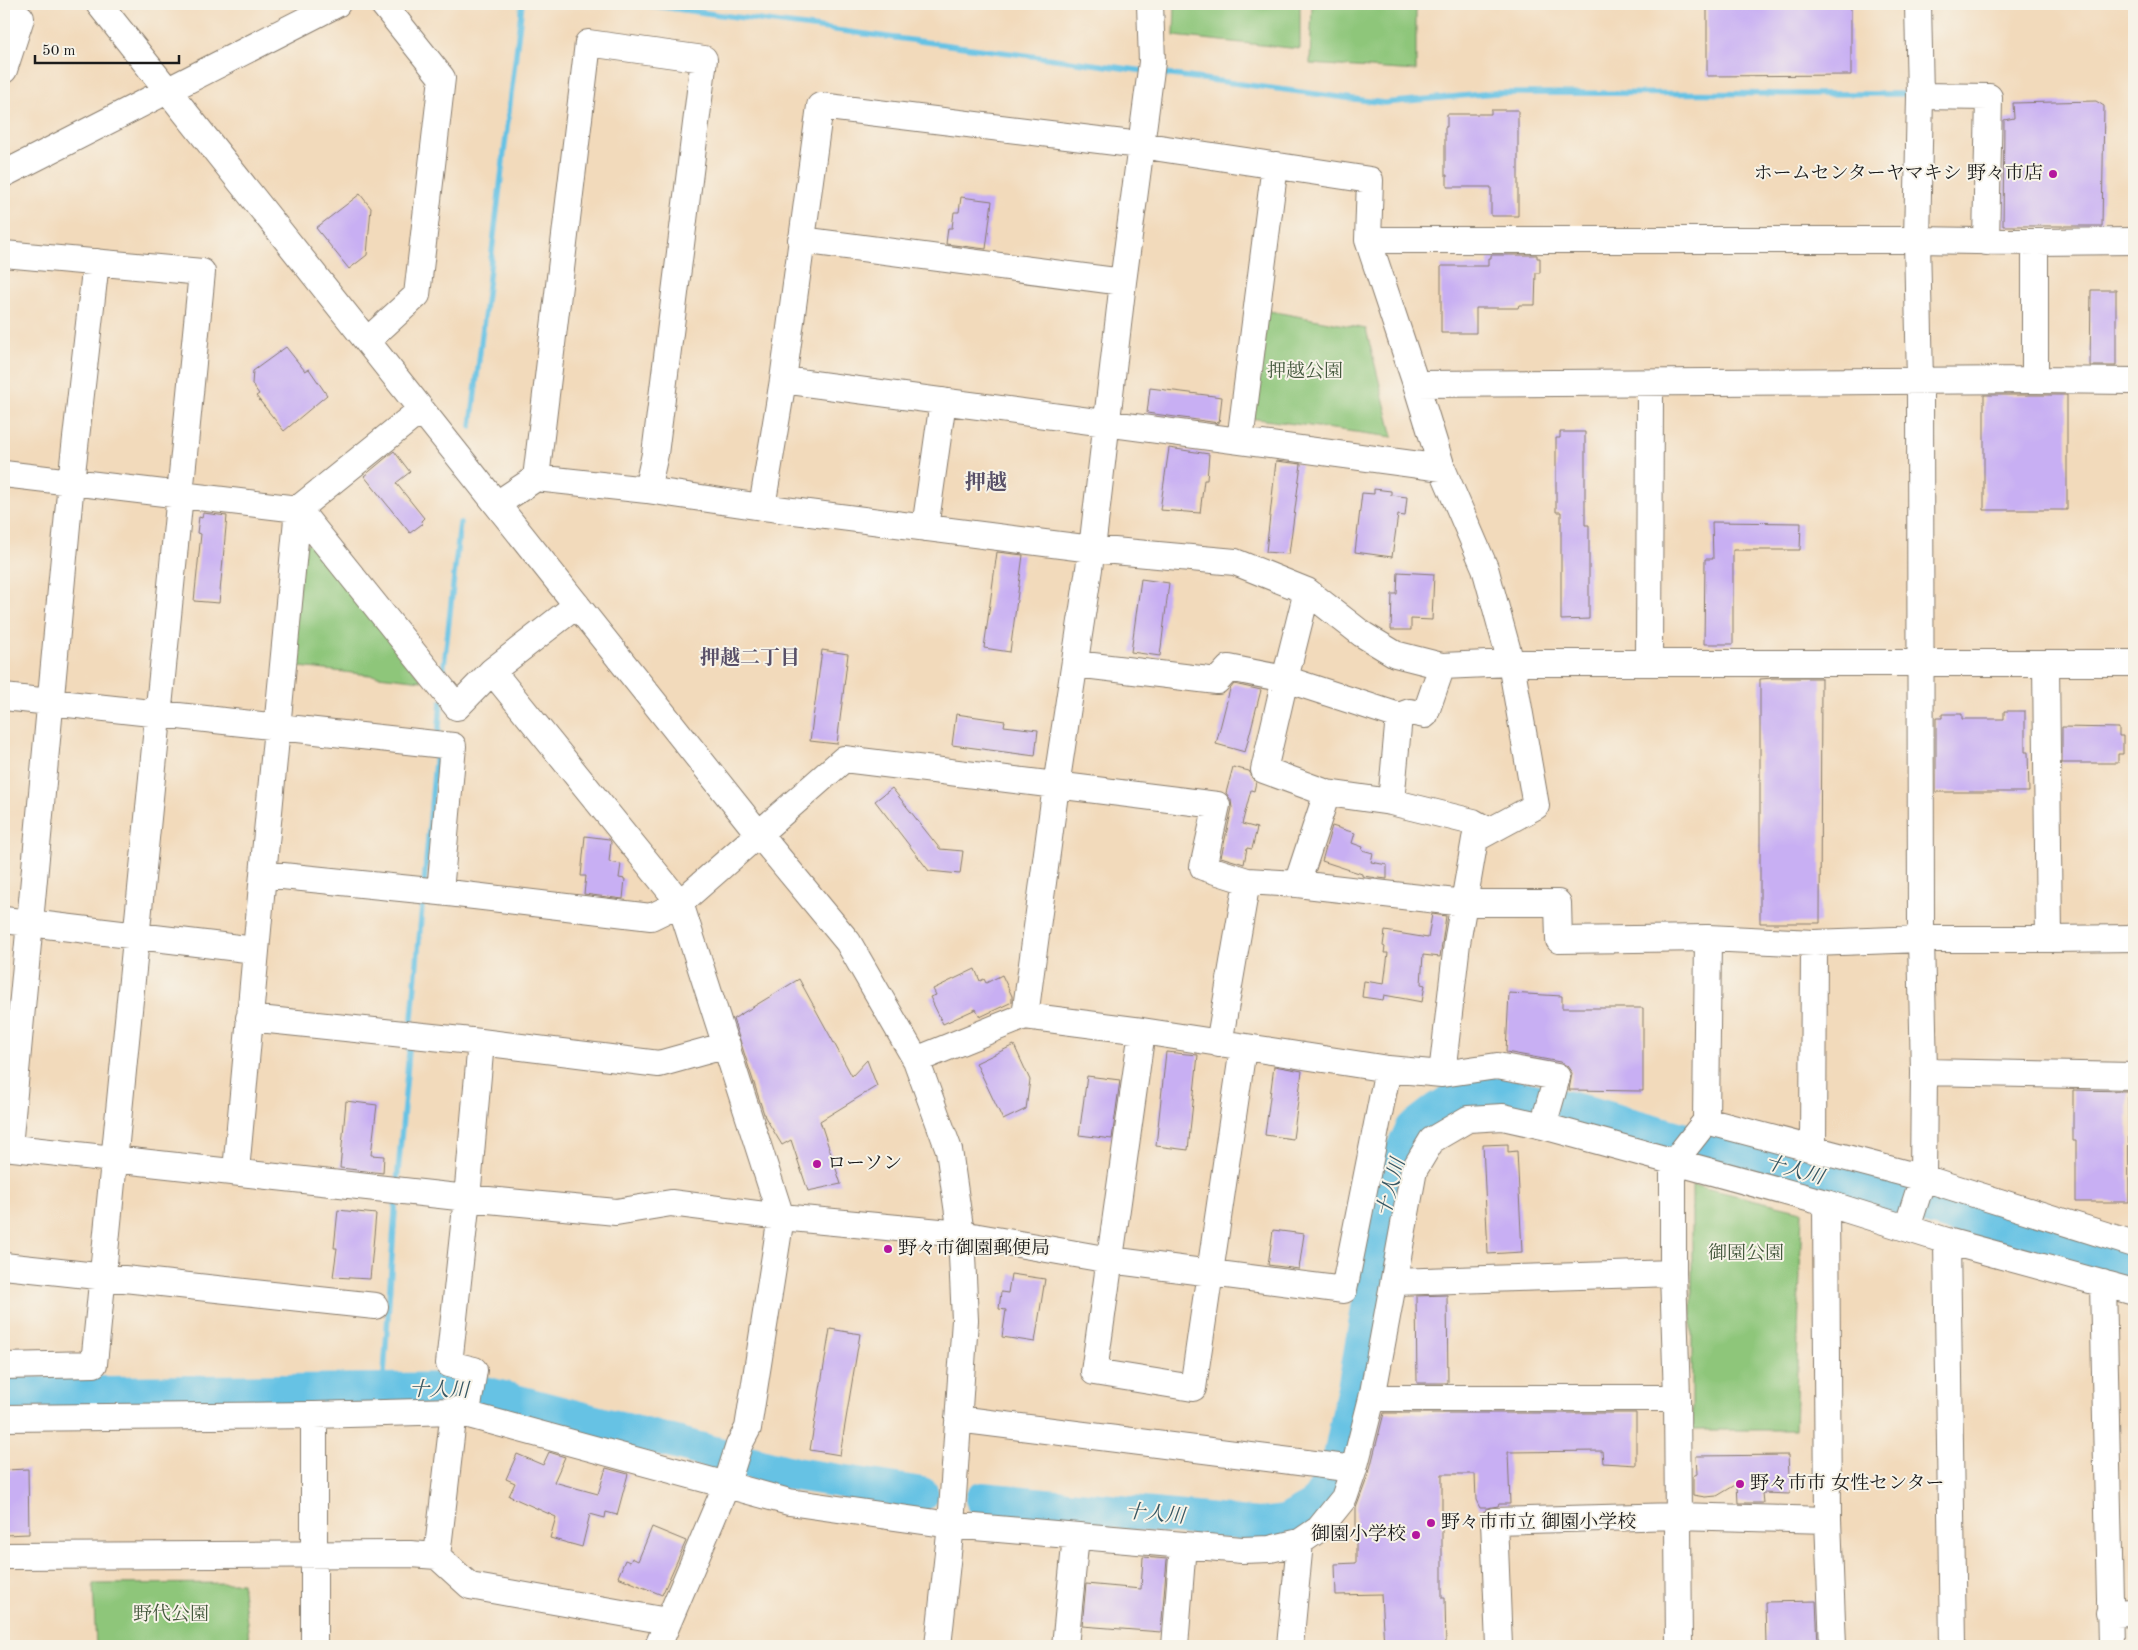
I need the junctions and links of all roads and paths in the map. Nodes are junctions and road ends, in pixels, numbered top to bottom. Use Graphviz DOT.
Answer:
graph roads {
  1 [pos="99,4"];
  2 [pos="337,4"];
  3 [pos="383,4"];
  4 [pos="1150,4"];
  5 [pos="1918,4"];
  6 [pos="4,16"];
  7 [pos="4,70"];
  8 [pos="168,91"];
  9 [pos="1920,96"];
  10 [pos="1140,145"];
  11 [pos="1275,165"];
  12 [pos="4,174"];
  13 [pos="802,240"];
  14 [pos="1368,240"];
  15 [pos="1917,240"];
  16 [pos="2134,241"];
  17 [pos="1986,242"];
  18 [pos="2035,242"];
  19 [pos="4,254"];
  20 [pos="96,262"];
  21 [pos="1123,282"];
  22 [pos="368,340"];
  23 [pos="783,380"];
  24 [pos="2036,380"];
  25 [pos="2134,381"];
  26 [pos="1920,382"];
  27 [pos="1416,384"];
  28 [pos="1650,384"];
  29 [pos="943,401"];
  30 [pos="421,410"];
  31 [pos="1108,423"];
  32 [pos="1240,441"];
  33 [pos="1442,468"];
  34 [pos="4,474"];
  35 [pos="536,478"];
  36 [pos="70,482"];
  37 [pos="647,490"];
  38 [pos="181,494"];
  39 [pos="497,504"];
  40 [pos="762,507"];
  41 [pos="298,509"];
  42 [pos="925,528"];
  43 [pos="1092,549"];
  44 [pos="1307,591"];
  45 [pos="577,604"];
  46 [pos="1511,662"];
  47 [pos="1920,662"];
  48 [pos="1649,663"];
  49 [pos="2046,663"];
  50 [pos="2134,663"];
  51 [pos="1076,664"];
  52 [pos="1442,666"];
  53 [pos="492,671"];
  54 [pos="1285,679"];
  55 [pos="448,696"];
  56 [pos="4,697"];
  57 [pos="50,702"];
  58 [pos="158,713"];
  59 [pos="1399,716"];
  60 [pos="278,726"];
  61 [pos="443,744"];
  62 [pos="1056,786"];
  63 [pos="1327,793"];
  64 [pos="1391,802"];
  65 [pos="1489,831"];
  66 [pos="758,833"];
  67 [pos="263,874"];
  68 [pos="1248,881"];
  69 [pos="1297,884"];
  70 [pos="429,891"];
  71 [pos="680,903"];
  72 [pos="1464,903"];
  73 [pos="4,920"];
  74 [pos="31,924"];
  75 [pos="136,937"];
  76 [pos="1708,938"];
  77 [pos="2134,938"];
  78 [pos="1920,939"];
  79 [pos="2049,939"];
  80 [pos="1814,943"];
  81 [pos="255,950"];
  82 [pos="1025,1016"];
  83 [pos="248,1018"];
  84 [pos="1142,1031"];
  85 [pos="481,1042"];
  86 [pos="727,1045"];
  87 [pos="1231,1046"];
  88 [pos="916,1060"];
  89 [pos="1388,1069"];
  90 [pos="1924,1072"];
  91 [pos="1442,1074"];
  92 [pos="2134,1076"];
  93 [pos="1544,1121"];
  94 [pos="1703,1125"];
  95 [pos="6,1147"];
  96 [pos="1813,1150"];
  97 [pos="116,1158"];
  98 [pos="1677,1159"];
  99 [pos="236,1171"];
  100 [pos="1921,1186"];
  101 [pos="467,1198"];
  102 [pos="1826,1203"];
  103 [pos="781,1216"];
  104 [pos="1908,1224"];
  105 [pos="961,1234"];
  106 [pos="1947,1241"];
  107 [pos="2134,1244"];
  108 [pos="1110,1260"];
  109 [pos="4,1266"];
  110 [pos="1210,1272"];
  111 [pos="1672,1273"];
  112 [pos="104,1277"];
  113 [pos="1394,1282"];
  114 [pos="2103,1283"];
  115 [pos="2134,1292"];
  116 [pos="375,1306"];
  117 [pos="4,1366"];
  118 [pos="1372,1398"];
  119 [pos="1677,1398"];
  120 [pos="461,1409"];
  121 [pos="314,1415"];
  122 [pos="4,1418"];
  123 [pos="958,1419"];
  124 [pos="1348,1468"];
  125 [pos="728,1480"];
  126 [pos="1677,1516"];
  127 [pos="1828,1520"];
  128 [pos="951,1525"];
  129 [pos="1076,1536"];
  130 [pos="1300,1542"];
  131 [pos="1183,1545"];
  132 [pos="314,1554"];
  133 [pos="4,1556"];
  134 [pos="436,1556"];
  135 [pos="2122,1612"];
  136 [pos="667,1622"];
  137 [pos="314,1646"];
  138 [pos="658,1646"];
  139 [pos="938,1646"];
  140 [pos="1065,1646"];
  141 [pos="1176,1646"];
  142 [pos="1290,1646"];
  143 [pos="1498,1646"];
  144 [pos="1679,1646"];
  145 [pos="1834,1646"];
  146 [pos="1953,1646"];
  147 [pos="2110,1646"];
  1 -- 8 [label="street"];
  2 -- 8 [label="street"];
  3 -- 22 [label="street"];
  4 -- 10 [label="street"];
  5 -- 9 [label="street"];
  6 -- 7 [label="street"];
  8 -- 12 [label="street"];
  8 -- 22 [label="street"];
  9 -- 15 [label="street"];
  9 -- 17 [label="street"];
  10 -- 11 [label="street"];
  10 -- 13 [label="street"];
  10 -- 21 [label="street"];
  11 -- 14 [label="street"];
  11 -- 32 [label="street"];
  13 -- 21 [label="street"];
  13 -- 23 [label="street"];
  14 -- 15 [label="street"];
  14 -- 27 [label="street"];
  15 -- 17 [label="street"];
  15 -- 26 [label="street"];
  16 -- 18 [label="street"];
  17 -- 18 [label="street"];
  18 -- 24 [label="street"];
  19 -- 20 [label="street"];
  20 -- 36 [label="street"];
  20 -- 38 [label="street"];
  21 -- 31 [label="street"];
  22 -- 30 [label="street"];
  23 -- 29 [label="street"];
  23 -- 40 [label="street"];
  24 -- 25 [label="street"];
  24 -- 26 [label="street"];
  26 -- 28 [label="street"];
  26 -- 47 [label="street"];
  27 -- 28 [label="street"];
  27 -- 33 [label="street"];
  28 -- 48 [label="street"];
  29 -- 31 [label="street"];
  29 -- 42 [label="street"];
  30 -- 39 [label="street"];
  30 -- 41 [label="street"];
  31 -- 32 [label="street"];
  31 -- 43 [label="street"];
  32 -- 33 [label="street"];
  33 -- 46 [label="street"];
  34 -- 36 [label="street"];
  35 -- 37 [label="street"];
  35 -- 37 [label="street"];
  35 -- 39 [label="street"];
  36 -- 38 [label="street"];
  36 -- 57 [label="street"];
  37 -- 40 [label="street"];
  38 -- 41 [label="street"];
  38 -- 58 [label="street"];
  39 -- 45 [label="street"];
  40 -- 42 [label="street"];
  41 -- 55 [label="street"];
  41 -- 60 [label="street"];
  42 -- 43 [label="street"];
  43 -- 44 [label="street"];
  43 -- 51 [label="street"];
  44 -- 52 [label="street"];
  44 -- 54 [label="street"];
  45 -- 53 [label="street"];
  45 -- 66 [label="street"];
  46 -- 48 [label="street"];
  46 -- 52 [label="street"];
  46 -- 65 [label="street"];
  47 -- 48 [label="street"];
  47 -- 49 [label="street"];
  47 -- 78 [label="street"];
  49 -- 50 [label="street"];
  49 -- 79 [label="street"];
  51 -- 54 [label="street"];
  51 -- 62 [label="street"];
  52 -- 59 [label="street"];
  53 -- 55 [label="street"];
  53 -- 71 [label="street"];
  54 -- 59 [label="street"];
  54 -- 63 [label="street"];
  55 -- 61 [label="street"];
  56 -- 57 [label="street"];
  57 -- 58 [label="street"];
  57 -- 74 [label="street"];
  58 -- 60 [label="street"];
  58 -- 75 [label="street"];
  59 -- 64 [label="street"];
  60 -- 61 [label="street"];
  60 -- 67 [label="street"];
  61 -- 70 [label="street"];
  62 -- 66 [label="street"];
  62 -- 68 [label="street"];
  62 -- 82 [label="street"];
  63 -- 64 [label="street"];
  63 -- 69 [label="street"];
  64 -- 65 [label="street"];
  65 -- 72 [label="street"];
  66 -- 71 [label="street"];
  66 -- 88 [label="street"];
  67 -- 70 [label="street"];
  67 -- 81 [label="street"];
  68 -- 69 [label="street"];
  68 -- 87 [label="street"];
  69 -- 72 [label="street"];
  70 -- 71 [label="street"];
  71 -- 86 [label="street"];
  72 -- 76 [label="street"];
  72 -- 91 [label="street"];
  73 -- 74 [label="street"];
  74 -- 75 [label="street"];
  74 -- 95 [label="street"];
  75 -- 81 [label="street"];
  75 -- 97 [label="street"];
  76 -- 80 [label="street"];
  76 -- 94 [label="street"];
  77 -- 79 [label="street"];
  78 -- 79 [label="street"];
  78 -- 80 [label="street"];
  78 -- 90 [label="street"];
  80 -- 96 [label="street"];
  81 -- 83 [label="street"];
  82 -- 84 [label="street"];
  82 -- 88 [label="street"];
  83 -- 85 [label="street"];
  83 -- 99 [label="street"];
  84 -- 87 [label="street"];
  84 -- 108 [label="street"];
  85 -- 86 [label="street"];
  85 -- 101 [label="street"];
  86 -- 103 [label="street"];
  87 -- 89 [label="street"];
  87 -- 110 [label="street"];
  88 -- 105 [label="street"];
  89 -- 91 [label="street"];
  89 -- 110 [label="street"];
  90 -- 92 [label="street"];
  90 -- 100 [label="street"];
  91 -- 93 [label="street"];
  93 -- 98 [label="street"];
  93 -- 113 [label="street"];
  94 -- 96 [label="street"];
  94 -- 98 [label="street"];
  95 -- 97 [label="street"];
  96 -- 100 [label="street"];
  97 -- 99 [label="street"];
  97 -- 112 [label="street"];
  98 -- 102 [label="street"];
  98 -- 111 [label="street"];
  99 -- 101 [label="street"];
  100 -- 104 [label="street"];
  100 -- 107 [label="street"];
  101 -- 103 [label="street"];
  101 -- 120 [label="street"];
  102 -- 104 [label="street"];
  102 -- 127 [label="street"];
  103 -- 105 [label="street"];
  103 -- 125 [label="street"];
  104 -- 106 [label="street"];
  105 -- 108 [label="street"];
  105 -- 123 [label="street"];
  106 -- 114 [label="street"];
  106 -- 146 [label="street"];
  108 -- 110 [label="street"];
  108 -- 110 [label="street"];
  109 -- 112 [label="street"];
  111 -- 113 [label="street"];
  111 -- 119 [label="street"];
  112 -- 116 [label="street"];
  112 -- 117 [label="street"];
  113 -- 118 [label="street"];
  114 -- 115 [label="street"];
  114 -- 135 [label="street"];
  118 -- 119 [label="street"];
  118 -- 124 [label="street"];
  119 -- 126 [label="street"];
  120 -- 121 [label="street"];
  120 -- 125 [label="street"];
  120 -- 134 [label="street"];
  121 -- 122 [label="street"];
  121 -- 132 [label="street"];
  123 -- 124 [label="street"];
  123 -- 128 [label="street"];
  124 -- 130 [label="street"];
  125 -- 128 [label="street"];
  125 -- 136 [label="street"];
  126 -- 127 [label="street"];
  126 -- 143 [label="street"];
  126 -- 144 [label="street"];
  127 -- 145 [label="street"];
  128 -- 129 [label="street"];
  128 -- 139 [label="street"];
  129 -- 131 [label="street"];
  129 -- 140 [label="street"];
  130 -- 131 [label="street"];
  130 -- 142 [label="street"];
  131 -- 141 [label="street"];
  132 -- 133 [label="street"];
  132 -- 134 [label="street"];
  132 -- 137 [label="street"];
  134 -- 136 [label="street"];
  135 -- 147 [label="street"];
  136 -- 138 [label="street"];
}
